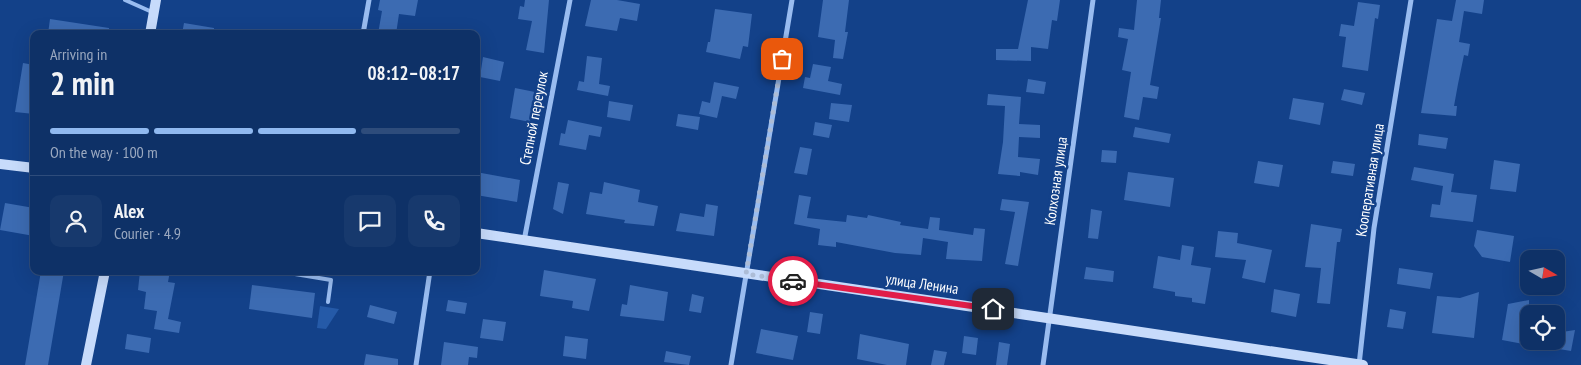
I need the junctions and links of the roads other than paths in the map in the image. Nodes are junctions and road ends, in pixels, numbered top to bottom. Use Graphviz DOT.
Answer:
graph roads {
  1 [pos="125,0"];
  2 [pos="156,0"];
  3 [pos="369,0"];
  4 [pos="570,0"];
  5 [pos="792,0"];
  6 [pos="1093,0"];
  7 [pos="1411,0"];
  8 [pos="154,13"];
  9 [pos="151,30"];
  10 [pos="364,30"];
  11 [pos="0,164"];
  12 [pos="30,168"];
  13 [pos="480,235"];
  14 [pos="524,241"];
  15 [pos="746,274"];
  16 [pos="104,275"];
  17 [pos="303,275"];
  18 [pos="322,275"];
  19 [pos="429,275"];
  20 [pos="322,278"];
  21 [pos="328,302"];
  22 [pos="1050,317"];
  23 [pos="86,365"];
  24 [pos="416,365"];
  25 [pos="731,365"];
  26 [pos="1043,365"];
  27 [pos="1360,365"];
  1 -- 8 [label="lane"];
  2 -- 8 [label="street"];
  3 -- 10 [label="street"];
  4 -- 14 [label="street, Степной переулок"];
  5 -- 15 [label="street"];
  6 -- 22 [label="street, Колхозная улица"];
  7 -- 27 [label="street, Кооперативная улица"];
  8 -- 9 [label="street"];
  11 -- 12 [label="street"];
  13 -- 14 [label="street, улица Ленина"];
  14 -- 15 [label="street, улица Ленина"];
  15 -- 22 [label="street, улица Ленина"];
  15 -- 25 [label="street"];
  16 -- 23 [label="street"];
  17 -- 20 [label="lane"];
  18 -- 20 [label="lane"];
  19 -- 24 [label="street"];
  20 -- 21 [label="lane"];
  22 -- 26 [label="street, Колхозная улица"];
  22 -- 27 [label="street, улица Ленина"];
}
